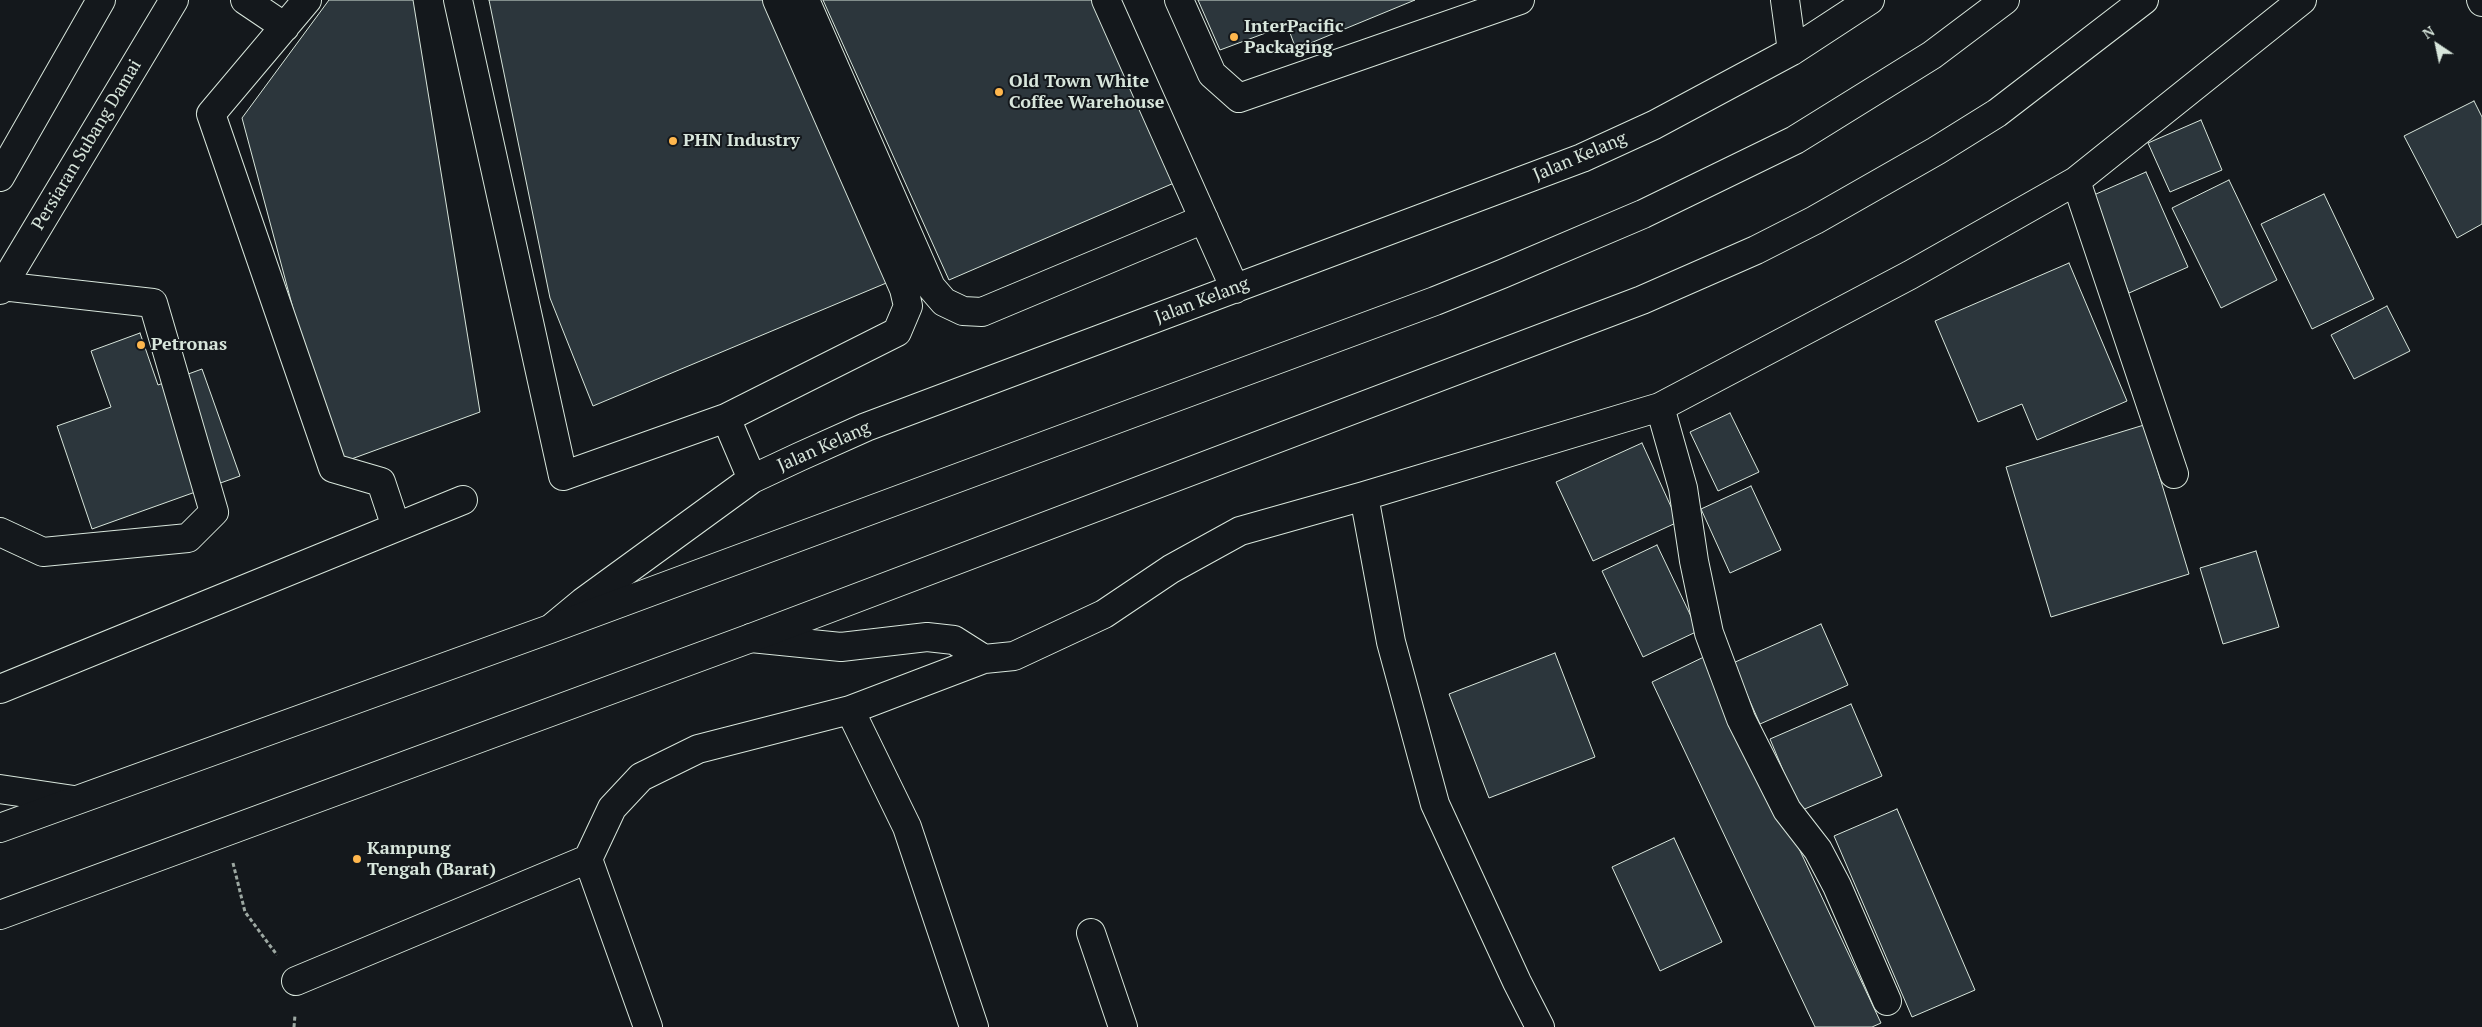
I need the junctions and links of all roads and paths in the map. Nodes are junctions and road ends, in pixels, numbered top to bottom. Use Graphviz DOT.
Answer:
graph roads {
  1 [pos="101,0"];
  2 [pos="174,0"];
  3 [pos="245,0"];
  4 [pos="307,0"];
  5 [pos="458,0"];
  6 [pos="777,0"];
  7 [pos="805,0"];
  8 [pos="1106,0"];
  9 [pos="1179,0"];
  10 [pos="1520,0"];
  11 [pos="1784,0"];
  12 [pos="1870,0"];
  13 [pos="2005,0"];
  14 [pos="2144,0"];
  15 [pos="2302,0"];
  16 [pos="285,27"];
  17 [pos="1792,52"];
  18 [pos="0,177"];
  19 [pos="2076,180"];
  20 [pos="1204,219"];
  21 [pos="1,288"];
  22 [pos="1235,289"];
  23 [pos="1660,407"];
  24 [pos="726,418"];
  25 [pos="2174,474"];
  26 [pos="752,479"];
  27 [pos="1364,496"];
  28 [pos="462,500"];
  29 [pos="396,527"];
  30 [pos="0,532"];
  31 [pos="550,629"];
  32 [pos="751,638"];
  33 [pos="984,659"];
  34 [pos="0,689"];
  35 [pos="850,710"];
  36 [pos="0,789"];
  37 [pos="74,800"];
  38 [pos="0,828"];
  39 [pos="225,831"];
  40 [pos="588,860"];
  41 [pos="0,916"];
  42 [pos="1091,933"];
  43 [pos="296,981"];
  44 [pos="1887,1001"];
  45 [pos="648,1027"];
  46 [pos="974,1027"];
  47 [pos="1123,1027"];
  48 [pos="1540,1027"];
  1 -- 18 [label="main road"];
  2 -- 21 [label="main road, Persiaran Subang Damai"];
  3 -- 16 [label="main road"];
  4 -- 16 [label="main road"];
  5 -- 24 [label="main road"];
  6 -- 24 [label="main road"];
  7 -- 20 [label="main road"];
  8 -- 20 [label="main road"];
  9 -- 10 [label="main road"];
  11 -- 17 [label="main road"];
  12 -- 17 [label="main road, Jalan Kelang"];
  13 -- 31 [label="main road"];
  14 -- 32 [label="main road"];
  15 -- 19 [label="main road"];
  16 -- 29 [label="main road"];
  17 -- 22 [label="main road, Jalan Kelang"];
  19 -- 23 [label="main road"];
  19 -- 25 [label="main road"];
  20 -- 22 [label="main road"];
  21 -- 30 [label="main road"];
  22 -- 26 [label="main road, Jalan Kelang"];
  23 -- 27 [label="main road"];
  23 -- 44 [label="main road"];
  24 -- 26 [label="main road"];
  26 -- 31 [label="main road, Jalan Kelang"];
  27 -- 33 [label="main road"];
  27 -- 48 [label="main road"];
  28 -- 29 [label="main road"];
  29 -- 34 [label="main road"];
  31 -- 37 [label="main road"];
  32 -- 33 [label="main road"];
  32 -- 39 [label="main road"];
  33 -- 35 [label="main road"];
  35 -- 40 [label="main road"];
  35 -- 46 [label="main road"];
  36 -- 37 [label="main road"];
  37 -- 38 [label="main road"];
  39 -- 41 [label="main road"];
  39 -- 43 [label="path"];
  40 -- 43 [label="main road"];
  40 -- 45 [label="main road"];
  42 -- 47 [label="main road"];
}
